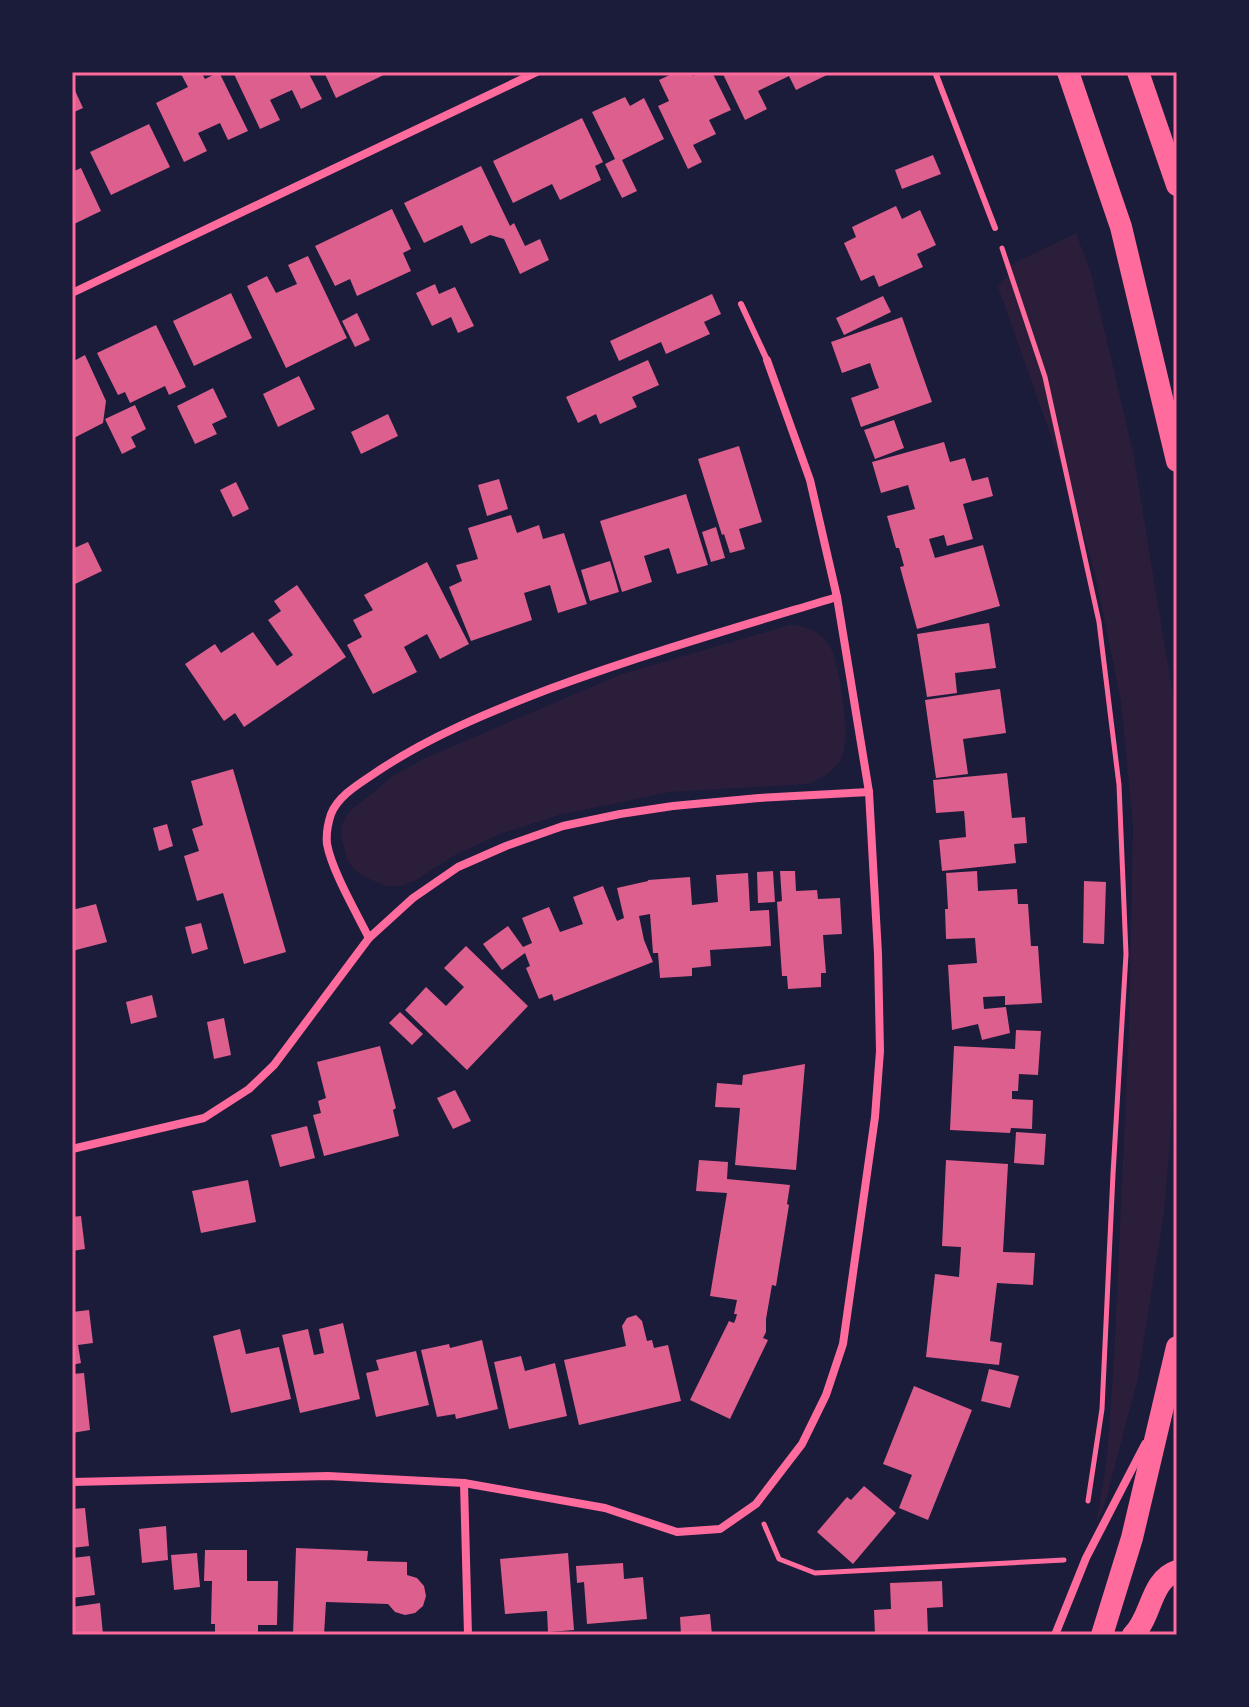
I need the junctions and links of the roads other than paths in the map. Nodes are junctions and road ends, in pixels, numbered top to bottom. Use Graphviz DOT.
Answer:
graph roads {
  1 [pos="537,72"];
  2 [pos="935,72"];
  3 [pos="1068,72"];
  4 [pos="1138,72"];
  5 [pos="1177,185"];
  6 [pos="995,228"];
  7 [pos="72,293"];
  8 [pos="741,304"];
  9 [pos="767,360"];
  10 [pos="1177,461"];
  11 [pos="837,597"];
  12 [pos="869,792"];
  13 [pos="369,938"];
  14 [pos="72,1149"];
  15 [pos="1177,1347"];
  16 [pos="1163,1410"];
  17 [pos="72,1482"];
  18 [pos="464,1483"];
  19 [pos="1177,1571"];
  20 [pos="468,1635"];
  21 [pos="1055,1635"];
  22 [pos="1102,1635"];
  23 [pos="1133,1635"];
  1 -- 7 [label="street"];
  2 -- 6 [label="lane"];
  3 -- 10 [label="highway"];
  4 -- 5 [label="highway"];
  8 -- 9 [label="lane"];
  9 -- 11 [label="street"];
  11 -- 12 [label="street"];
  11 -- 13 [label="street"];
  12 -- 13 [label="street"];
  12 -- 18 [label="street"];
  13 -- 14 [label="street"];
  15 -- 16 [label="highway"];
  16 -- 21 [label="street"];
  16 -- 22 [label="highway"];
  17 -- 18 [label="street"];
  18 -- 20 [label="street"];
  19 -- 23 [label="highway"];
}
